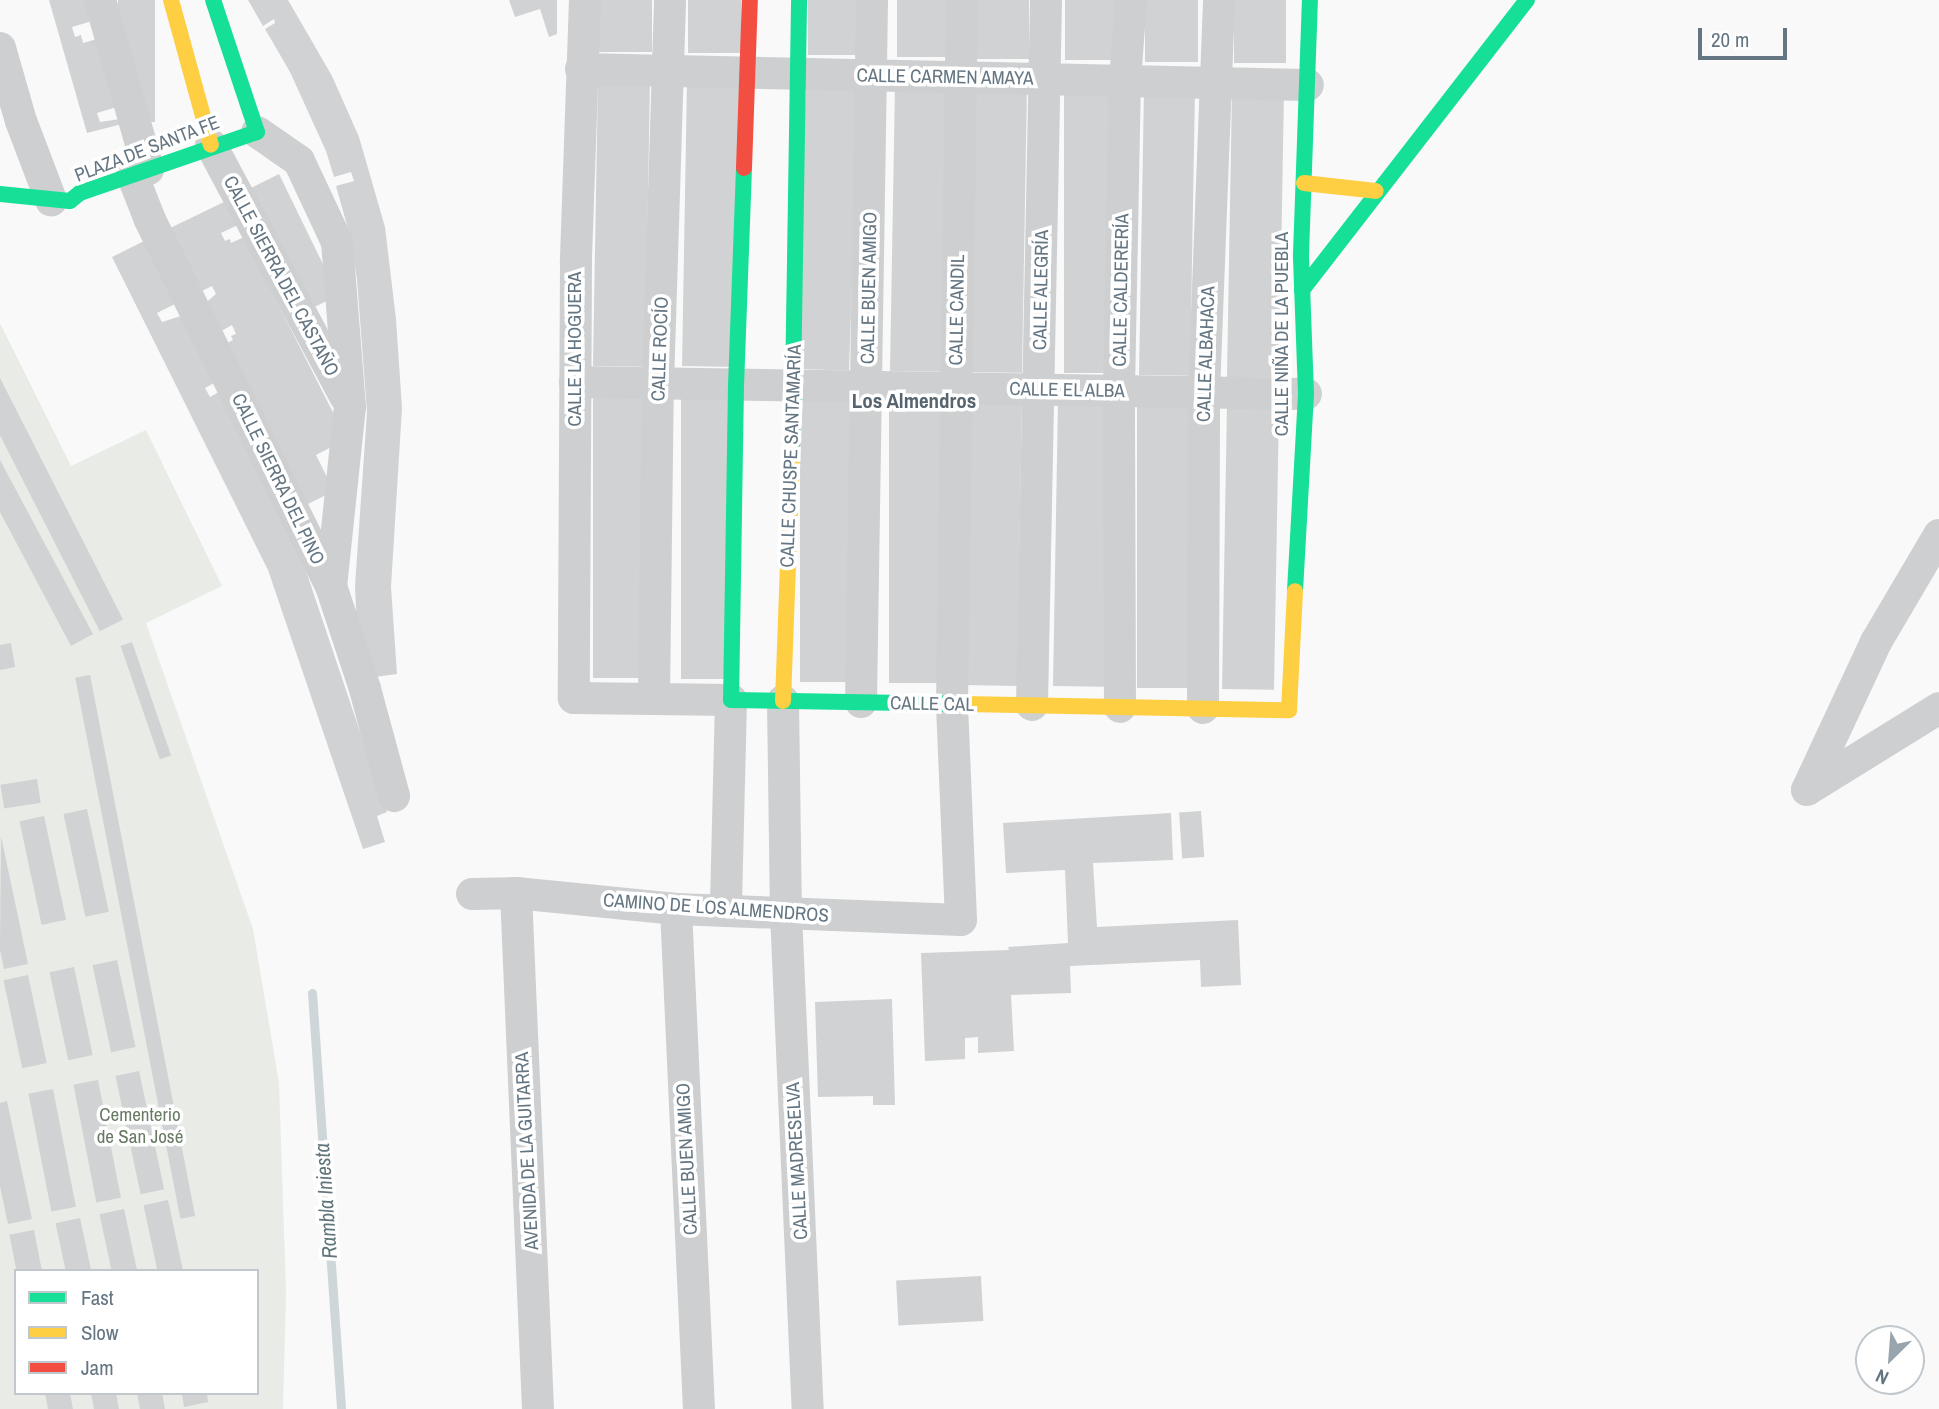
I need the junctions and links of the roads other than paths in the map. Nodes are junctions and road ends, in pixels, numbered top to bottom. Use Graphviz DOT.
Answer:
graph roads {
  1 [pos="100,0"];
  2 [pos="172,0"];
  3 [pos="213,0"];
  4 [pos="585,0"];
  5 [pos="670,0"];
  6 [pos="750,0"];
  7 [pos="799,0"];
  8 [pos="872,0"];
  9 [pos="962,0"];
  10 [pos="1046,0"];
  11 [pos="1131,0"];
  12 [pos="1219,0"];
  13 [pos="1310,0"];
  14 [pos="1527,0"];
  15 [pos="0,48"];
  16 [pos="582,69"];
  17 [pos="669,72"];
  18 [pos="747,73"];
  19 [pos="798,74"];
  20 [pos="872,76"];
  21 [pos="961,77"];
  22 [pos="1043,79"];
  23 [pos="1125,81"];
  24 [pos="1216,83"];
  25 [pos="1308,85"];
  26 [pos="257,132"];
  27 [pos="211,145"];
  28 [pos="140,171"];
  29 [pos="1304,183"];
  30 [pos="1376,191"];
  31 [pos="0,194"];
  32 [pos="51,200"];
  33 [pos="1302,290"];
  34 [pos="575,383"];
  35 [pos="658,384"];
  36 [pos="736,385"];
  37 [pos="794,386"];
  38 [pos="867,387"];
  39 [pos="956,388"];
  40 [pos="1039,389"];
  41 [pos="1119,390"];
  42 [pos="1204,392"];
  43 [pos="1306,394"];
  44 [pos="350,406"];
  45 [pos="1939,535"];
  46 [pos="331,586"];
  47 [pos="574,698"];
  48 [pos="654,699"];
  49 [pos="732,700"];
  50 [pos="783,701"];
  51 [pos="860,702"];
  52 [pos="952,704"];
  53 [pos="1032,705"];
  54 [pos="1120,707"];
  55 [pos="1203,708"];
  56 [pos="1939,708"];
  57 [pos="1289,710"];
  58 [pos="394,796"];
  59 [pos="516,893"];
  60 [pos="472,894"];
  61 [pos="676,909"];
  62 [pos="726,911"];
  63 [pos="786,912"];
  64 [pos="961,920"];
  65 [pos="538,1409"];
  66 [pos="699,1409"];
  67 [pos="808,1409"];
  1 -- 28 [label="street, CALLE SIERRA DEL PINO"];
  2 -- 27 [label="street"];
  3 -- 26 [label="street"];
  4 -- 16 [label="street, CALLE LA HOGUERA"];
  5 -- 17 [label="street, CALLE ROCÍO"];
  6 -- 18 [label="street"];
  7 -- 19 [label="street, CALLE CHUSPE SANTAMARÍA"];
  8 -- 20 [label="street, CALLE BUEN AMIGO"];
  9 -- 21 [label="street, CALLE CANDIL"];
  10 -- 22 [label="street, CALLE ALEGRÍA"];
  11 -- 23 [label="street, CALLE CALDERERÍA"];
  12 -- 24 [label="street, CALLE ALBAHACA"];
  13 -- 25 [label="street, CALLE NIÑA DE LA PUEBLA"];
  14 -- 30 [label="street"];
  15 -- 32 [label="street"];
  16 -- 17 [label="street, CALLE CARMEN AMAYA"];
  16 -- 34 [label="street, CALLE LA HOGUERA"];
  17 -- 18 [label="street, CALLE CARMEN AMAYA"];
  17 -- 35 [label="street, CALLE ROCÍO"];
  18 -- 19 [label="street, CALLE CARMEN AMAYA"];
  18 -- 36 [label="street"];
  19 -- 20 [label="street, CALLE CARMEN AMAYA"];
  19 -- 37 [label="street, CALLE CHUSPE SANTAMARÍA"];
  20 -- 21 [label="street, CALLE CARMEN AMAYA"];
  20 -- 38 [label="street, CALLE BUEN AMIGO"];
  21 -- 22 [label="street, CALLE CARMEN AMAYA"];
  21 -- 39 [label="street, CALLE CANDIL"];
  22 -- 23 [label="street, CALLE CARMEN AMAYA"];
  22 -- 40 [label="street, CALLE ALEGRÍA"];
  23 -- 24 [label="street, CALLE CARMEN AMAYA"];
  23 -- 41 [label="street, CALLE CALDERERÍA"];
  24 -- 25 [label="street, CALLE CARMEN AMAYA"];
  24 -- 42 [label="street, CALLE ALBAHACA"];
  25 -- 29 [label="street, CALLE NIÑA DE LA PUEBLA"];
  26 -- 27 [label="street, PLAZA DE SANTA FE"];
  26 -- 44 [label="street"];
  27 -- 28 [label="street, PLAZA DE SANTA FE"];
  27 -- 44 [label="street, CALLE SIERRA DEL CASTAÑO"];
  28 -- 32 [label="street, PLAZA DE SANTA FE"];
  28 -- 46 [label="street, CALLE SIERRA DEL PINO"];
  29 -- 30 [label="street"];
  29 -- 33 [label="street, CALLE NIÑA DE LA PUEBLA"];
  30 -- 33 [label="street"];
  31 -- 32 [label="street"];
  33 -- 43 [label="street, CALLE NIÑA DE LA PUEBLA"];
  34 -- 35 [label="street, CALLE EL ALBA"];
  34 -- 47 [label="street, CALLE LA HOGUERA"];
  35 -- 36 [label="street, CALLE EL ALBA"];
  35 -- 48 [label="street, CALLE ROCÍO"];
  36 -- 37 [label="street, CALLE EL ALBA"];
  36 -- 49 [label="street"];
  37 -- 38 [label="street, CALLE EL ALBA"];
  37 -- 50 [label="street, CALLE CHUSPE SANTAMARÍA"];
  38 -- 39 [label="street, CALLE EL ALBA"];
  38 -- 51 [label="street, CALLE BUEN AMIGO"];
  39 -- 40 [label="street, CALLE EL ALBA"];
  39 -- 52 [label="street, CALLE CANDIL"];
  40 -- 41 [label="street, CALLE EL ALBA"];
  40 -- 53 [label="street, CALLE ALEGRÍA"];
  41 -- 42 [label="street, CALLE EL ALBA"];
  41 -- 54 [label="street, CALLE CALDERERÍA"];
  42 -- 43 [label="street, CALLE EL ALBA"];
  42 -- 55 [label="street, CALLE ALBAHACA"];
  43 -- 57 [label="street, CALLE NIÑA DE LA PUEBLA"];
  44 -- 46 [label="street"];
  45 -- 56 [label="street"];
  46 -- 58 [label="street, CALLE SIERRA DEL PINO"];
  47 -- 48 [label="street, CALLE CAL"];
  48 -- 49 [label="street, CALLE CAL"];
  49 -- 50 [label="street, CALLE CAL"];
  49 -- 62 [label="street"];
  50 -- 51 [label="street, CALLE CAL"];
  50 -- 63 [label="street, CALLE CHUSPE SANTAMARÍA"];
  51 -- 52 [label="street, CALLE CAL"];
  52 -- 53 [label="street, CALLE CAL"];
  52 -- 64 [label="street, CALLE CANDIL"];
  53 -- 54 [label="street, CALLE CAL"];
  54 -- 55 [label="street, CALLE CAL"];
  55 -- 57 [label="street, CALLE CAL"];
  59 -- 60 [label="street, CAMINO DE LOS ALMENDROS"];
  59 -- 61 [label="street, CAMINO DE LOS ALMENDROS"];
  59 -- 65 [label="street, AVENIDA DE LA GUITARRA"];
  61 -- 62 [label="street, CAMINO DE LOS ALMENDROS"];
  61 -- 66 [label="street, CALLE BUEN AMIGO"];
  62 -- 63 [label="street, CAMINO DE LOS ALMENDROS"];
  63 -- 64 [label="street, CAMINO DE LOS ALMENDROS"];
  63 -- 67 [label="street, CALLE MADRESELVA"];
}
